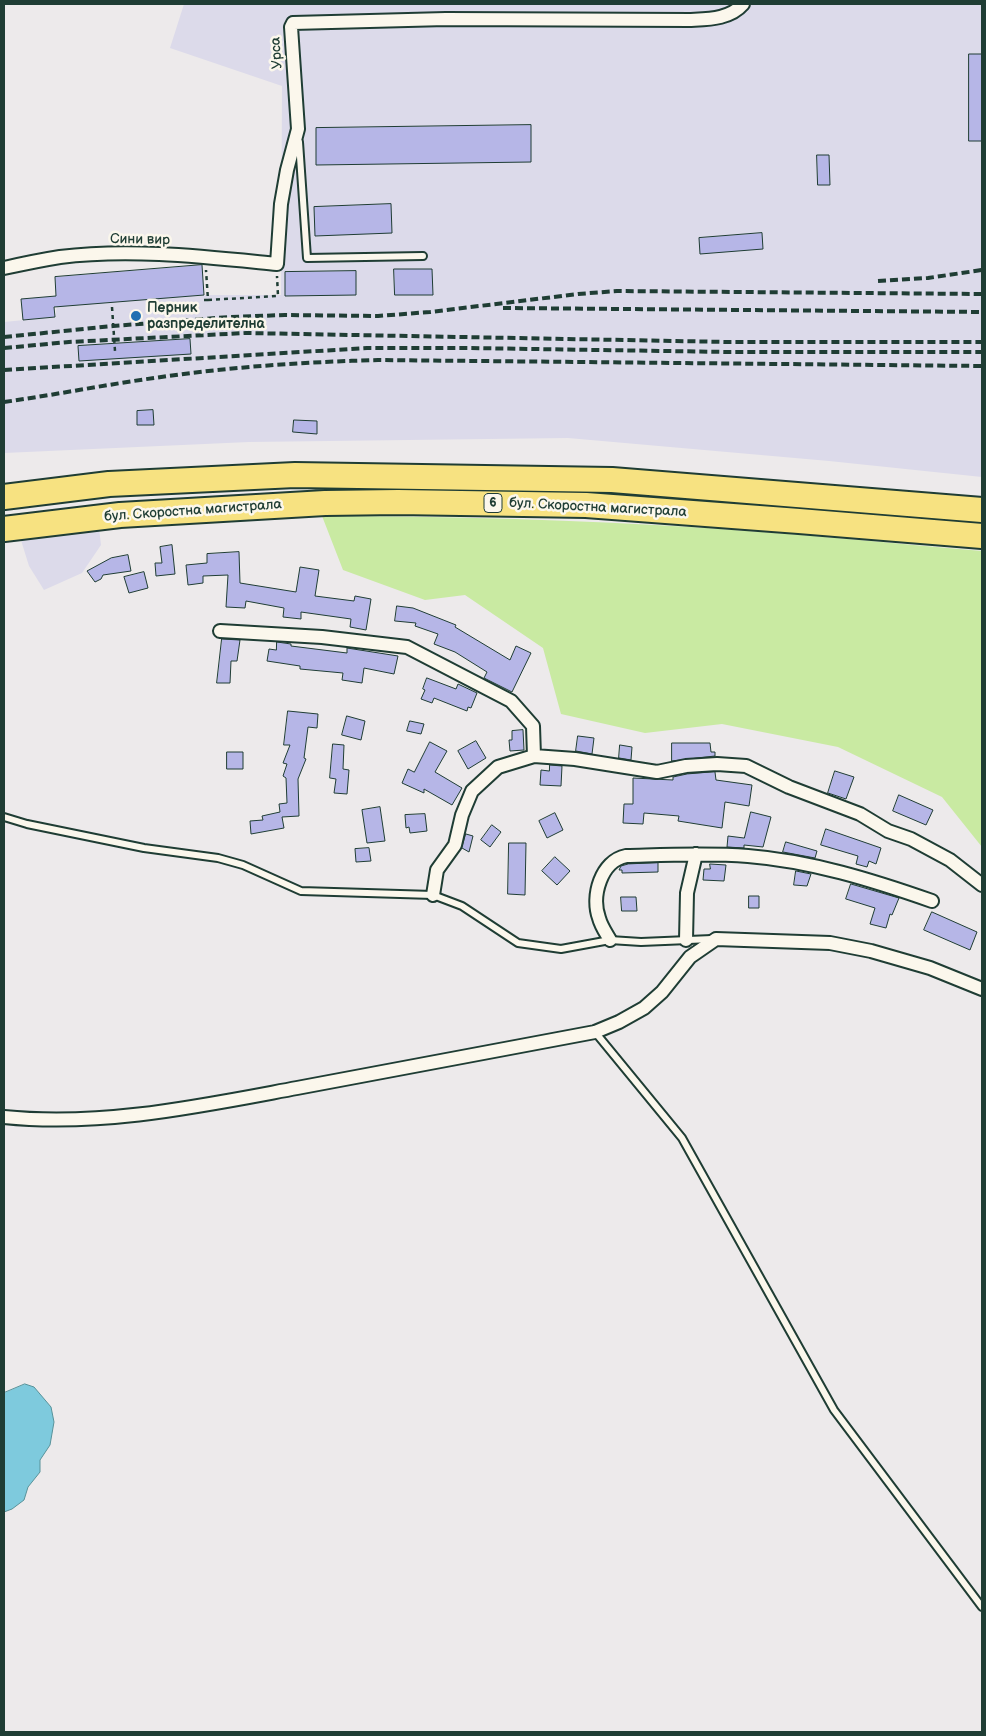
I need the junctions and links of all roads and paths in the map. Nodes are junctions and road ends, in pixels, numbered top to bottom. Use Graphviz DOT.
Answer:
graph roads {
  1 [pos="743,4"];
  2 [pos="298,128"];
  3 [pos="423,256"];
  4 [pos="277,264"];
  5 [pos="4,268"];
  6 [pos="206,274"];
  7 [pos="278,278"];
  8 [pos="112,307"];
  9 [pos="115,352"];
  10 [pos="4,497"];
  11 [pos="982,510"];
  12 [pos="4,529"];
  13 [pos="982,536"];
  14 [pos="220,631"];
  15 [pos="534,756"];
  16 [pos="4,818"];
  17 [pos="696,854"];
  18 [pos="982,885"];
  19 [pos="433,895"];
  20 [pos="932,901"];
  21 [pos="716,939"];
  22 [pos="610,940"];
  23 [pos="686,940"];
  24 [pos="982,989"];
  25 [pos="595,1032"];
  26 [pos="4,1117"];
  27 [pos="982,1607"];
  1 -- 2 [label="street, Урса"];
  2 -- 3 [label="lane"];
  2 -- 4 [label="street, Урса"];
  4 -- 5 [label="street, Сини вир"];
  6 -- 7 [label="path"];
  8 -- 9 [label="path"];
  10 -- 11 [label="highway, бул. Скоростна магистрала / 6"];
  12 -- 13 [label="highway, бул. Скоростна магистрала / 6"];
  14 -- 15 [label="street"];
  15 -- 18 [label="street"];
  15 -- 19 [label="street"];
  16 -- 19 [label="lane"];
  17 -- 20 [label="street"];
  17 -- 22 [label="street"];
  17 -- 23 [label="street"];
  19 -- 22 [label="lane"];
  21 -- 23 [label="lane"];
  21 -- 24 [label="street"];
  21 -- 25 [label="street"];
  22 -- 23 [label="lane"];
  25 -- 26 [label="street"];
  25 -- 27 [label="lane"];
}
